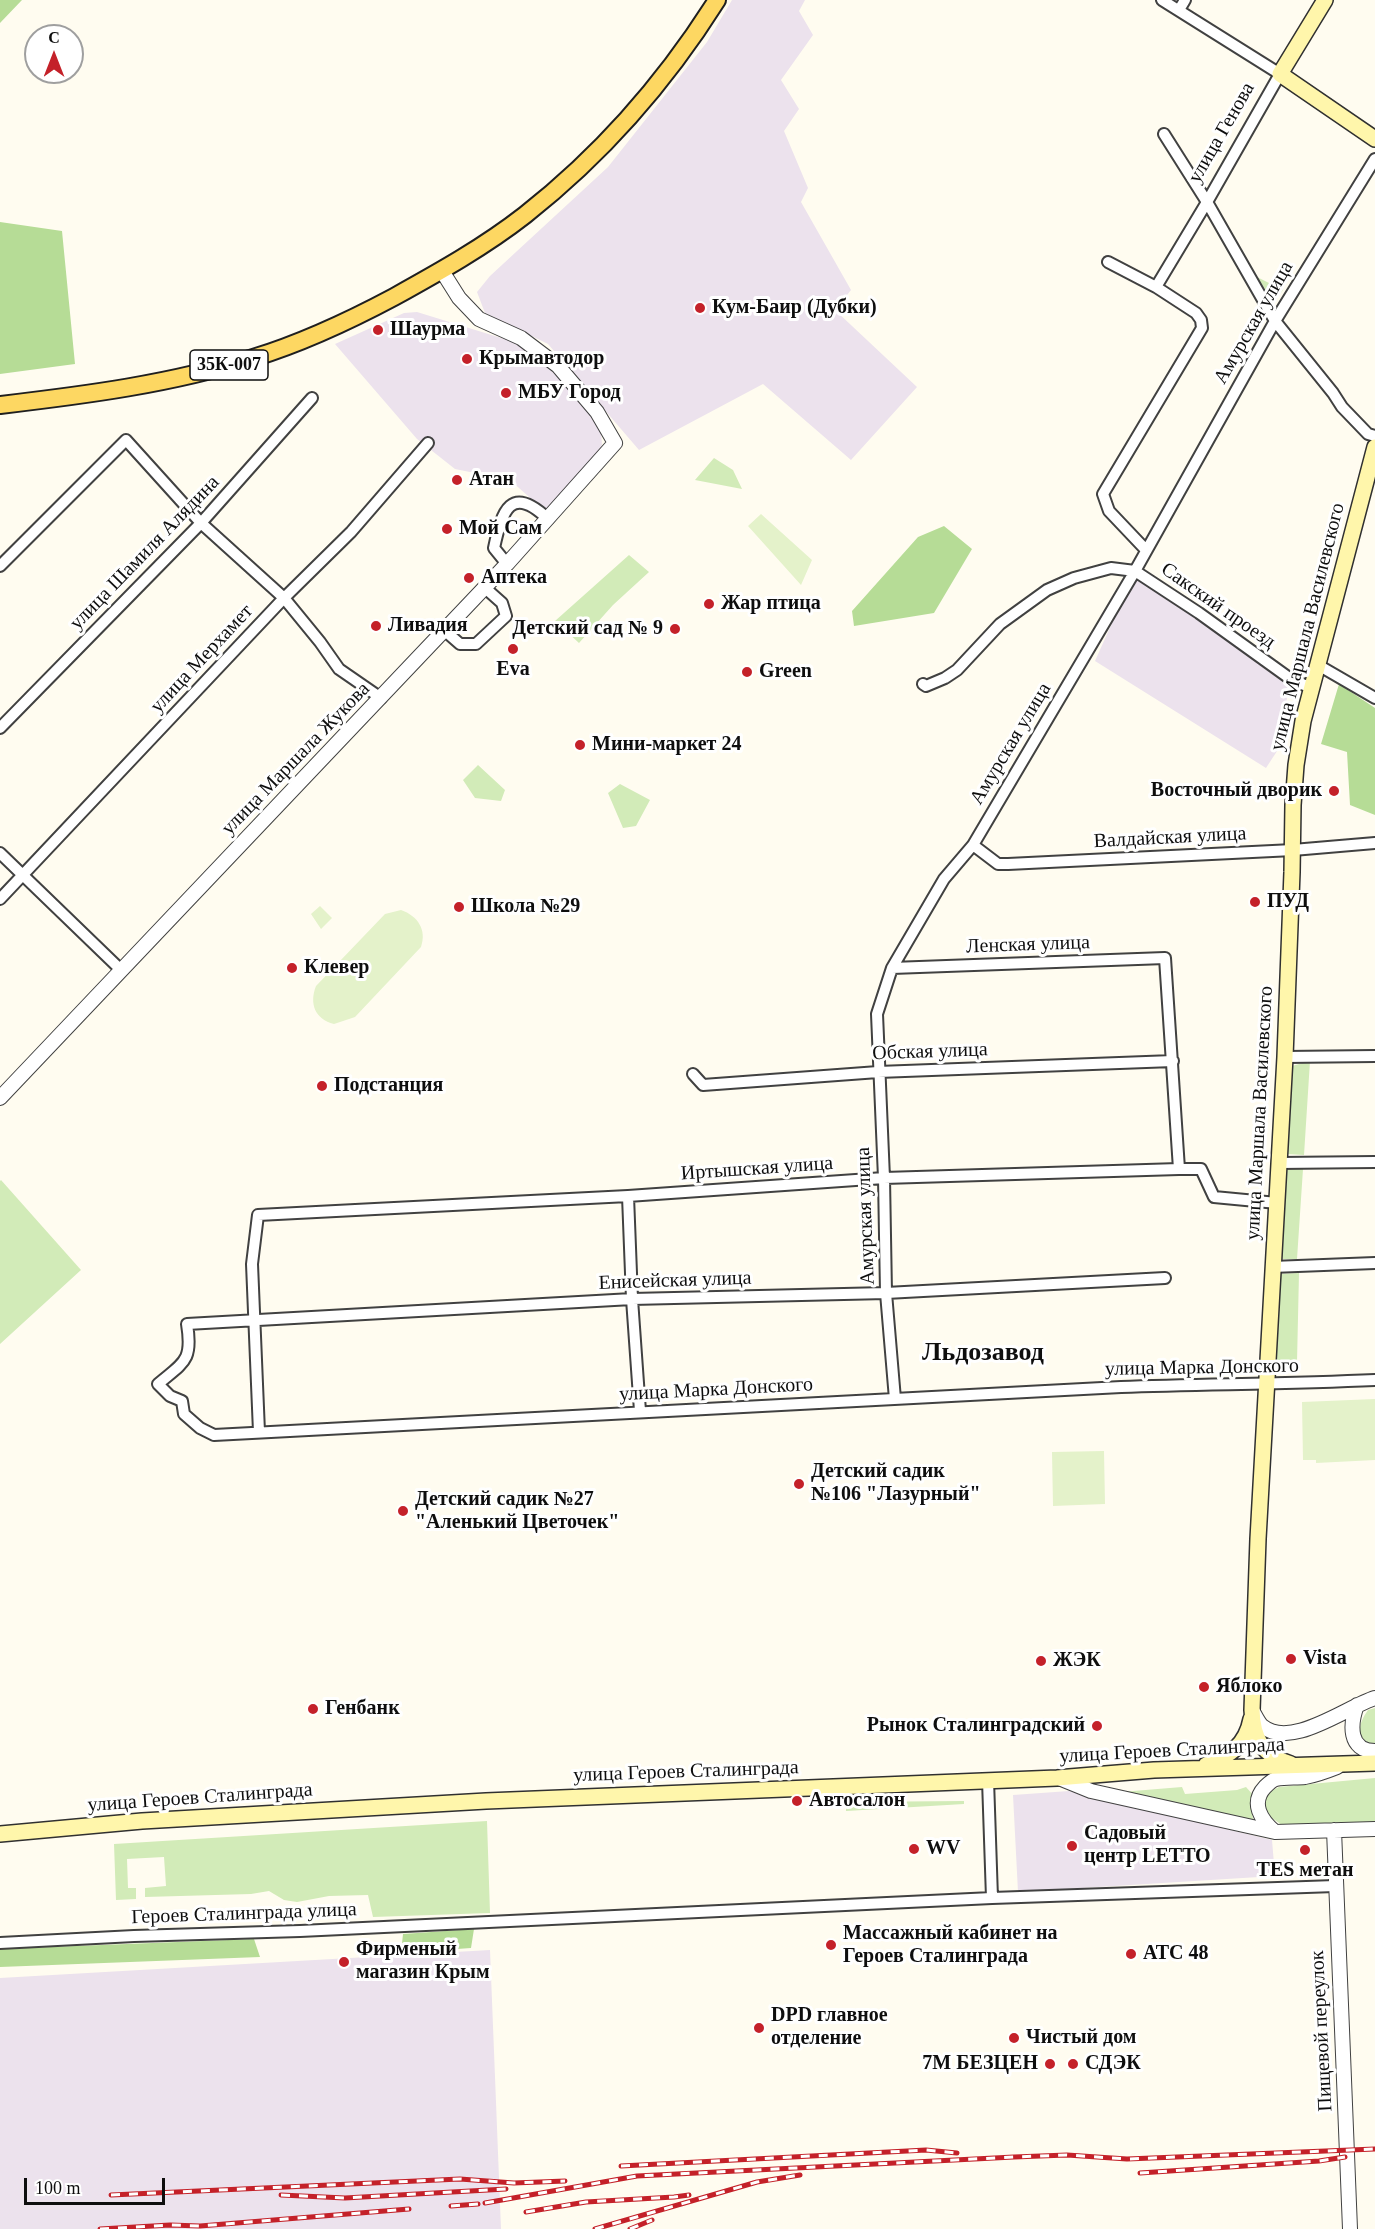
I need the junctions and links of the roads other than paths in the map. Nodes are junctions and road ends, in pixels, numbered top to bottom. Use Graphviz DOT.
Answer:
graph roads {
  1 [pos="717,0"];
  2 [pos="1161,0"];
  3 [pos="1185,0"];
  4 [pos="1325,0"];
  5 [pos="1179,10"];
  6 [pos="1280,74"];
  7 [pos="1164,134"];
  8 [pos="1375,139"];
  9 [pos="1375,159"];
  10 [pos="1207,202"];
  11 [pos="1108,262"];
  12 [pos="442,271"];
  13 [pos="1156,287"];
  14 [pos="1275,321"];
  15 [pos="312,398"];
  16 [pos="0,405"];
  17 [pos="1375,436"];
  18 [pos="428,443"];
  19 [pos="1375,447"];
  20 [pos="1371,479"];
  21 [pos="548,519"];
  22 [pos="201,523"];
  23 [pos="1146,550"];
  24 [pos="507,564"];
  25 [pos="0,566"];
  26 [pos="1135,571"];
  27 [pos="484,587"];
  28 [pos="284,598"];
  29 [pos="444,630"];
  30 [pos="1318,665"];
  31 [pos="923,684"];
  32 [pos="1312,688"];
  33 [pos="381,698"];
  34 [pos="1375,698"];
  35 [pos="0,728"];
  36 [pos="1375,843"];
  37 [pos="973,845"];
  38 [pos="1293,850"];
  39 [pos="0,853"];
  40 [pos="24,875"];
  41 [pos="0,899"];
  42 [pos="892,968"];
  43 [pos="120,969"];
  44 [pos="1375,1056"];
  45 [pos="1285,1057"];
  46 [pos="1173,1061"];
  47 [pos="878,1072"];
  48 [pos="693,1074"];
  49 [pos="0,1098"];
  50 [pos="1375,1162"];
  51 [pos="1279,1163"];
  52 [pos="1179,1169"];
  53 [pos="884,1178"];
  54 [pos="628,1196"];
  55 [pos="1276,1203"];
  56 [pos="1375,1263"];
  57 [pos="1272,1267"];
  58 [pos="1165,1278"];
  59 [pos="886,1293"];
  60 [pos="632,1299"];
  61 [pos="253,1322"];
  62 [pos="187,1324"];
  63 [pos="1375,1380"];
  64 [pos="1268,1383"];
  65 [pos="895,1399"];
  66 [pos="640,1412"];
  67 [pos="259,1432"];
  68 [pos="1375,1698"];
  69 [pos="1357,1705"];
  70 [pos="1252,1710"];
  71 [pos="1375,1751"];
  72 [pos="1375,1763"];
  73 [pos="1345,1765"];
  74 [pos="1298,1766"];
  75 [pos="1191,1769"];
  76 [pos="1057,1778"];
  77 [pos="988,1780"];
  78 [pos="1375,1829"];
  79 [pos="1334,1830"];
  80 [pos="1275,1832"];
  81 [pos="0,1834"];
  82 [pos="1335,1886"];
  83 [pos="992,1898"];
  84 [pos="0,1943"];
  85 [pos="1350,2229"];
  1 -- 12 [label="main road, 35К-007"];
  2 -- 5 [label="street"];
  3 -- 5 [label="street"];
  4 -- 6 [label="main road, улица Генова"];
  5 -- 6 [label="street"];
  6 -- 8 [label="main road"];
  6 -- 10 [label="street, улица Генова"];
  7 -- 10 [label="street"];
  9 -- 14 [label="street, Амурская улица"];
  10 -- 13 [label="street, улица Генова"];
  10 -- 14 [label="street"];
  11 -- 13 [label="street"];
  12 -- 16 [label="main road, 35К-007"];
  12 -- 21 [label="street, улица Маршала Жукова"];
  13 -- 23 [label="street, Сакский проезд"];
  14 -- 17 [label="street"];
  14 -- 23 [label="street, Амурская улица"];
  15 -- 22 [label="street, улица Шамиля Алядина"];
  18 -- 28 [label="street, улица Мерхамет"];
  19 -- 20 [label="main road, улица Маршала Василевского"];
  20 -- 30 [label="main road, улица Маршала Василевского"];
  21 -- 24 [label="street, улица Маршала Жукова"];
  21 -- 24 [label="street"];
  22 -- 25 [label="street"];
  22 -- 28 [label="street"];
  22 -- 35 [label="street, улица Шамиля Алядина"];
  23 -- 26 [label="street, Амурская улица"];
  24 -- 27 [label="street, улица Маршала Жукова"];
  26 -- 31 [label="street"];
  26 -- 32 [label="street, Сакский проезд"];
  26 -- 37 [label="street, Амурская улица"];
  27 -- 29 [label="street, улица Маршала Жукова"];
  27 -- 29 [label="street"];
  28 -- 33 [label="street"];
  28 -- 40 [label="street, улица Мерхамет"];
  29 -- 33 [label="street, улица Маршала Жукова"];
  30 -- 32 [label="main road, улица Маршала Василевского"];
  30 -- 34 [label="street"];
  32 -- 38 [label="main road, улица Маршала Василевского"];
  33 -- 43 [label="street, улица Маршала Жукова"];
  36 -- 38 [label="street, Валдайская улица"];
  37 -- 38 [label="street, Валдайская улица"];
  37 -- 42 [label="street, Амурская улица"];
  38 -- 45 [label="main road, улица Маршала Василевского"];
  39 -- 40 [label="street"];
  40 -- 41 [label="street, улица Мерхамет"];
  40 -- 43 [label="street"];
  42 -- 46 [label="street, Ленская улица"];
  42 -- 47 [label="street, Амурская улица"];
  43 -- 49 [label="street, улица Маршала Жукова"];
  44 -- 45 [label="street"];
  45 -- 51 [label="main road, улица Маршала Василевского"];
  46 -- 47 [label="street, Обская улица"];
  46 -- 52 [label="street"];
  47 -- 48 [label="street, Обская улица"];
  47 -- 53 [label="street, Амурская улица"];
  50 -- 51 [label="street"];
  51 -- 55 [label="main road, улица Маршала Василевского"];
  52 -- 53 [label="street, Иртышская улица"];
  52 -- 55 [label="street, Иртышская улица"];
  53 -- 54 [label="street, Иртышская улица"];
  53 -- 59 [label="street, Амурская улица"];
  54 -- 60 [label="street"];
  54 -- 61 [label="street, Иртышская улица"];
  55 -- 57 [label="main road, улица Маршала Василевского"];
  56 -- 57 [label="street"];
  57 -- 64 [label="main road, улица Маршала Василевского"];
  58 -- 59 [label="street, Енисейская улица"];
  59 -- 60 [label="street, Енисейская улица"];
  59 -- 65 [label="street, Амурская улица"];
  60 -- 61 [label="street, Енисейская улица"];
  60 -- 66 [label="street"];
  61 -- 62 [label="street, Енисейская улица"];
  61 -- 67 [label="street"];
  62 -- 67 [label="street, улица Марка Донского"];
  63 -- 64 [label="street, улица Марка Донского"];
  64 -- 65 [label="street, улица Марка Донского"];
  64 -- 70 [label="main road, улица Маршала Василевского"];
  65 -- 66 [label="street, улица Марка Донского"];
  66 -- 67 [label="street, улица Марка Донского"];
  68 -- 69 [label="street"];
  69 -- 70 [label="street"];
  69 -- 71 [label="street"];
  70 -- 74 [label="main road, улица Маршала Василевского"];
  70 -- 75 [label="main road"];
  72 -- 73 [label="main road, улица Героев Сталинграда"];
  73 -- 74 [label="main road, улица Героев Сталинграда"];
  73 -- 80 [label="street"];
  74 -- 75 [label="main road, улица Героев Сталинграда"];
  75 -- 76 [label="main road, улица Героев Сталинграда"];
  76 -- 77 [label="main road, улица Героев Сталинграда"];
  76 -- 80 [label="street"];
  77 -- 81 [label="main road, улица Героев Сталинграда"];
  77 -- 83 [label="street"];
  78 -- 79 [label="street"];
  79 -- 80 [label="street"];
  79 -- 82 [label="street, Пищевой переулок"];
  82 -- 83 [label="street"];
  82 -- 85 [label="street, Пищевой переулок"];
  83 -- 84 [label="street, Героев Сталинграда улица"];
}
